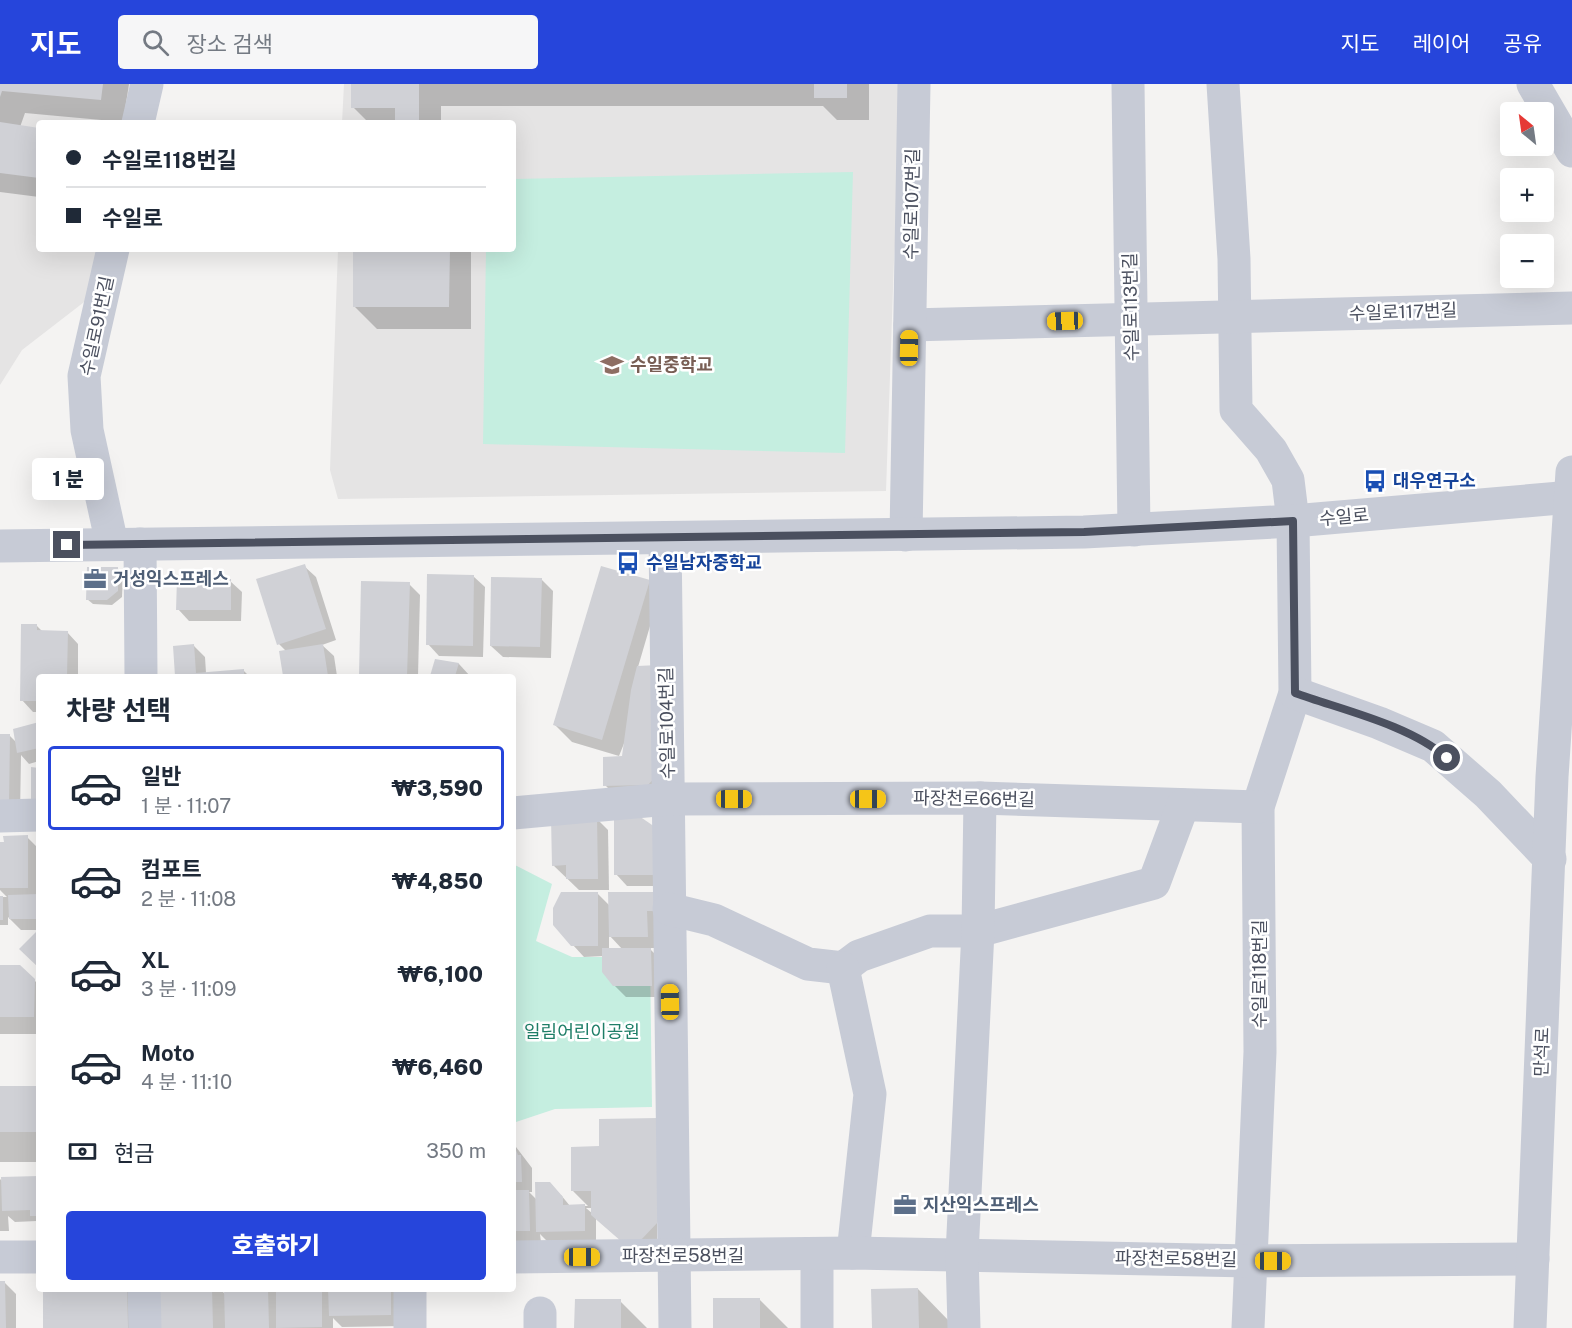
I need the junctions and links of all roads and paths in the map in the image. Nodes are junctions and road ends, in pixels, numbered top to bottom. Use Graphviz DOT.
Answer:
graph roads {
  1 [pos="147,84"];
  2 [pos="914,84"];
  3 [pos="1128,84"];
  4 [pos="1223,84"];
  5 [pos="1533,84"];
  6 [pos="139,120"];
  7 [pos="1572,151"];
  8 [pos="112,252"];
  9 [pos="1572,308"];
  10 [pos="1235,316"];
  11 [pos="1131,319"];
  12 [pos="910,325"];
  13 [pos="1571,489"];
  14 [pos="1293,521"];
  15 [pos="1134,530"];
  16 [pos="906,535"];
  17 [pos="665,538"];
  18 [pos="126,544"];
  19 [pos="0,546"];
  20 [pos="141,674"];
  21 [pos="1295,693"];
  22 [pos="1562,782"];
  23 [pos="980,798"];
  24 [pos="668,799"];
  25 [pos="1183,805"];
  26 [pos="1258,807"];
  27 [pos="516,813"];
  28 [pos="36,815"];
  29 [pos="0,816"];
  30 [pos="1550,859"];
  31 [pos="669,909"];
  32 [pos="978,931"];
  33 [pos="843,968"];
  34 [pos="853,1253"];
  35 [pos="962,1254"];
  36 [pos="817,1255"];
  37 [pos="675,1256"];
  38 [pos="0,1257"];
  39 [pos="36,1257"];
  40 [pos="516,1257"];
  41 [pos="1533,1259"];
  42 [pos="1250,1261"];
  43 [pos="144,1292"];
  44 [pos="410,1292"];
  45 [pos="145,1328"];
  46 [pos="410,1328"];
  47 [pos="675,1328"];
  48 [pos="817,1328"];
  49 [pos="964,1328"];
  50 [pos="1248,1328"];
  51 [pos="1530,1328"];
  1 -- 6 [label="street"];
  2 -- 12 [label="street, 수일로107번길"];
  3 -- 11 [label="street, 수일로113번길"];
  4 -- 10 [label="street"];
  5 -- 7 [label="street"];
  8 -- 18 [label="street, 수일로91번길"];
  9 -- 10 [label="street, 수일로117번길"];
  10 -- 11 [label="street, 수일로117번길"];
  10 -- 14 [label="street"];
  11 -- 12 [label="street"];
  11 -- 15 [label="street, 수일로113번길"];
  12 -- 16 [label="street, 수일로107번길"];
  13 -- 14 [label="street, 수일로"];
  13 -- 22 [label="street, 만석로"];
  14 -- 15 [label="street, 수일로"];
  14 -- 21 [label="street, 수일로118번길"];
  15 -- 16 [label="street, 수일로"];
  16 -- 17 [label="street, 수일로"];
  17 -- 18 [label="street, 수일로"];
  17 -- 24 [label="street, 수일로104번길"];
  18 -- 19 [label="street, 수일로"];
  18 -- 20 [label="street, 수일로91번길"];
  21 -- 26 [label="street, 수일로118번길"];
  21 -- 30 [label="street"];
  22 -- 30 [label="street, 만석로"];
  23 -- 24 [label="street, 파장천로66번길"];
  23 -- 25 [label="street, 파장천로66번길"];
  23 -- 32 [label="street"];
  24 -- 27 [label="street, 파장천로66번길"];
  24 -- 31 [label="street, 수일로104번길"];
  25 -- 26 [label="street, 파장천로66번길"];
  25 -- 32 [label="street"];
  26 -- 42 [label="street, 수일로118번길"];
  28 -- 29 [label="street"];
  30 -- 41 [label="street, 만석로"];
  31 -- 33 [label="street"];
  31 -- 37 [label="street, 수일로104번길"];
  32 -- 33 [label="street"];
  32 -- 35 [label="street"];
  33 -- 34 [label="street"];
  34 -- 35 [label="street, 파장천로58번길"];
  34 -- 36 [label="street, 파장천로58번길"];
  35 -- 42 [label="street, 파장천로58번길"];
  35 -- 49 [label="street"];
  36 -- 37 [label="street, 파장천로58번길"];
  36 -- 48 [label="street"];
  37 -- 40 [label="street, 파장천로58번길"];
  37 -- 47 [label="street, 수일로104번길"];
  38 -- 39 [label="street"];
  41 -- 42 [label="street, 파장천로58번길"];
  41 -- 51 [label="street, 만석로"];
  42 -- 50 [label="street, 수일로118번길"];
  43 -- 45 [label="street"];
  44 -- 46 [label="street"];
}
